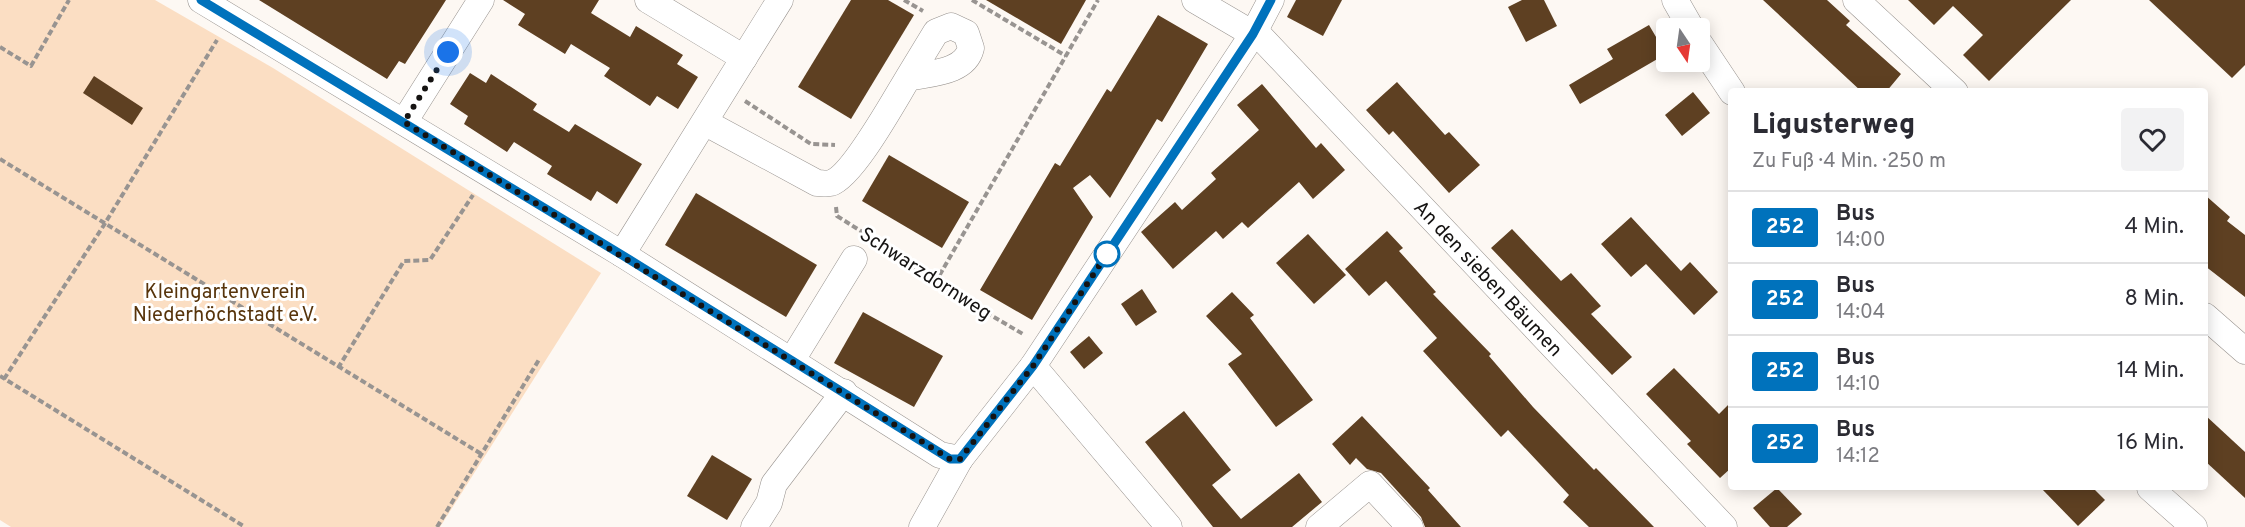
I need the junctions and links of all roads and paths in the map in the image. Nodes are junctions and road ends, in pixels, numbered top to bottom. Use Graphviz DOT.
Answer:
graph roads {
  1 [pos="69,0"];
  2 [pos="201,0"];
  3 [pos="481,0"];
  4 [pos="648,0"];
  5 [pos="780,0"];
  6 [pos="904,0"];
  7 [pos="972,0"];
  8 [pos="1098,0"];
  9 [pos="1195,0"];
  10 [pos="1271,0"];
  11 [pos="1675,0"];
  12 [pos="1856,0"];
  13 [pos="932,7"];
  14 [pos="1685,18"];
  15 [pos="230,19"];
  16 [pos="1254,32"];
  17 [pos="0,47"];
  18 [pos="1066,56"];
  19 [pos="744,58"];
  20 [pos="1710,59"];
  21 [pos="908,78"];
  22 [pos="1729,88"];
  23 [pos="1951,88"];
  24 [pos="726,89"];
  25 [pos="404,122"];
  26 [pos="706,123"];
  27 [pos="839,143"];
  28 [pos="0,159"];
  29 [pos="487,174"];
  30 [pos="831,183"];
  31 [pos="104,225"];
  32 [pos="622,255"];
  33 [pos="854,259"];
  34 [pos="935,284"];
  35 [pos="2208,319"];
  36 [pos="2245,351"];
  37 [pos="1039,356"];
  38 [pos="540,358"];
  39 [pos="792,360"];
  40 [pos="338,368"];
  41 [pos="2,378"];
  42 [pos="844,392"];
  43 [pos="483,455"];
  44 [pos="960,459"];
  45 [pos="2152,490"];
  46 [pos="245,527"];
  47 [pos="437,527"];
  48 [pos="754,527"];
  49 [pos="922,527"];
  50 [pos="1169,527"];
  51 [pos="1319,527"];
  52 [pos="1410,527"];
  53 [pos="1724,527"];
  54 [pos="2194,527"];
  1 -- 17 [label="path"];
  2 -- 15 [label="street"];
  3 -- 25 [label="street"];
  4 -- 19 [label="street"];
  5 -- 19 [label="street"];
  6 -- 13 [label="path"];
  7 -- 18 [label="path"];
  8 -- 18 [label="path"];
  9 -- 16 [label="street, An den sieben Bäumen"];
  10 -- 16 [label="street"];
  11 -- 14 [label="street"];
  12 -- 23 [label="street"];
  15 -- 25 [label="street"];
  15 -- 31 [label="path"];
  16 -- 37 [label="street"];
  16 -- 53 [label="street, An den sieben Bäumen"];
  18 -- 34 [label="path"];
  19 -- 24 [label="street"];
  20 -- 22 [label="street"];
  21 -- 30 [label="street"];
  24 -- 26 [label="street"];
  24 -- 27 [label="path"];
  25 -- 29 [label="street"];
  26 -- 30 [label="street"];
  26 -- 32 [label="street"];
  28 -- 31 [label="path"];
  29 -- 32 [label="street"];
  29 -- 40 [label="path"];
  30 -- 34 [label="path, Schwarzdornweg"];
  31 -- 40 [label="path"];
  31 -- 41 [label="path"];
  32 -- 39 [label="street"];
  33 -- 39 [label="street"];
  34 -- 37 [label="path, Schwarzdornweg"];
  35 -- 36 [label="street"];
  37 -- 44 [label="street"];
  37 -- 50 [label="street"];
  38 -- 43 [label="path"];
  39 -- 42 [label="street"];
  40 -- 43 [label="path"];
  41 -- 46 [label="path"];
  42 -- 44 [label="street"];
  42 -- 48 [label="street"];
  43 -- 47 [label="path"];
  44 -- 49 [label="street"];
  45 -- 54 [label="street"];
  51 -- 52 [label="street"];
}
